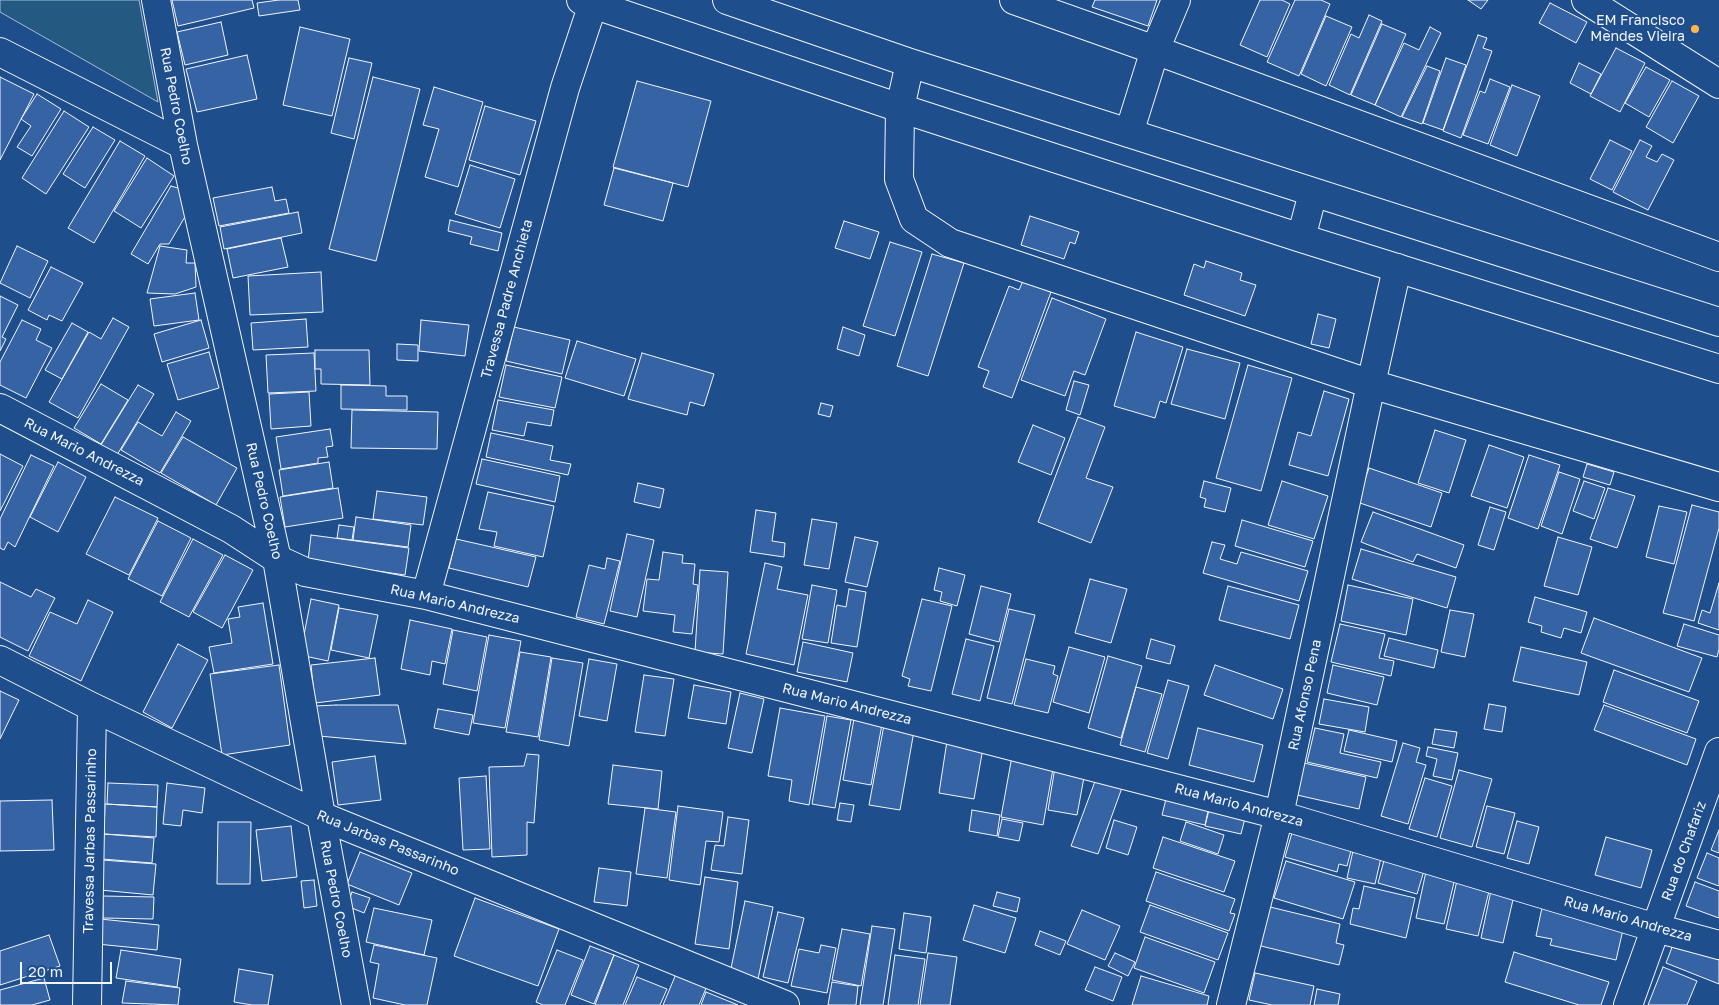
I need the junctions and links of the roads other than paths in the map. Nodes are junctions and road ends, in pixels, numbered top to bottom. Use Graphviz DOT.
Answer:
graph roads {
  1 [pos="156,0"];
  2 [pos="727,0"];
  3 [pos="1014,0"];
  4 [pos="1176,0"];
  5 [pos="1586,0"];
  6 [pos="587,2"];
  7 [pos="1156,50"];
  8 [pos="0,52"];
  9 [pos="910,63"];
  10 [pos="1719,84"];
  11 [pos="900,108"];
  12 [pos="1129,133"];
  13 [pos="183,145"];
  14 [pos="1313,193"];
  15 [pos="1301,238"];
  16 [pos="1719,257"];
  17 [pos="1398,268"];
  18 [pos="1719,322"];
  19 [pos="1719,369"];
  20 [pos="1371,384"];
  21 [pos="0,408"];
  22 [pos="1719,487"];
  23 [pos="277,559"];
  24 [pos="426,595"];
  25 [pos="0,660"];
  26 [pos="92,708"];
  27 [pos="1719,752"];
  28 [pos="1279,815"];
  29 [pos="321,816"];
  30 [pos="1656,928"];
  31 [pos="1719,945"];
  32 [pos="87,1005"];
  33 [pos="356,1005"];
  34 [pos="785,1005"];
  35 [pos="1231,1005"];
  36 [pos="1628,1005"];
  1 -- 13 [label="street, Rua Pedro Coelho"];
  2 -- 9 [label="street"];
  3 -- 7 [label="street"];
  4 -- 7 [label="street"];
  5 -- 10 [label="street"];
  6 -- 11 [label="street"];
  6 -- 24 [label="street, Travessa Padre Anchieta"];
  7 -- 12 [label="street"];
  7 -- 16 [label="street"];
  8 -- 13 [label="street"];
  9 -- 11 [label="street"];
  9 -- 12 [label="street"];
  11 -- 15 [label="street"];
  11 -- 20 [label="street"];
  12 -- 14 [label="street"];
  13 -- 23 [label="street, Rua Pedro Coelho"];
  14 -- 15 [label="street"];
  14 -- 18 [label="street"];
  15 -- 17 [label="street"];
  17 -- 19 [label="street"];
  17 -- 20 [label="street, Rua Afonso Pena"];
  20 -- 22 [label="street"];
  20 -- 28 [label="street, Rua Afonso Pena"];
  21 -- 23 [label="street, Rua Mario Andrezza"];
  23 -- 24 [label="street, Rua Mario Andrezza"];
  23 -- 29 [label="street, Rua Pedro Coelho"];
  24 -- 28 [label="street, Rua Mario Andrezza"];
  25 -- 26 [label="street, Rua Jarbas Passarinho"];
  26 -- 29 [label="street, Rua Jarbas Passarinho"];
  26 -- 32 [label="street, Travessa Jarbas Passarinho"];
  27 -- 30 [label="street, Rua do Chafariz"];
  28 -- 30 [label="street, Rua Mario Andrezza"];
  28 -- 35 [label="street, Rua Afonso Pena"];
  29 -- 33 [label="street, Rua Pedro Coelho"];
  29 -- 34 [label="street, Rua Jarbas Passarinho"];
  30 -- 31 [label="street, Rua Mario Andrezza"];
  30 -- 36 [label="street, Rua do Chafariz"];
}
